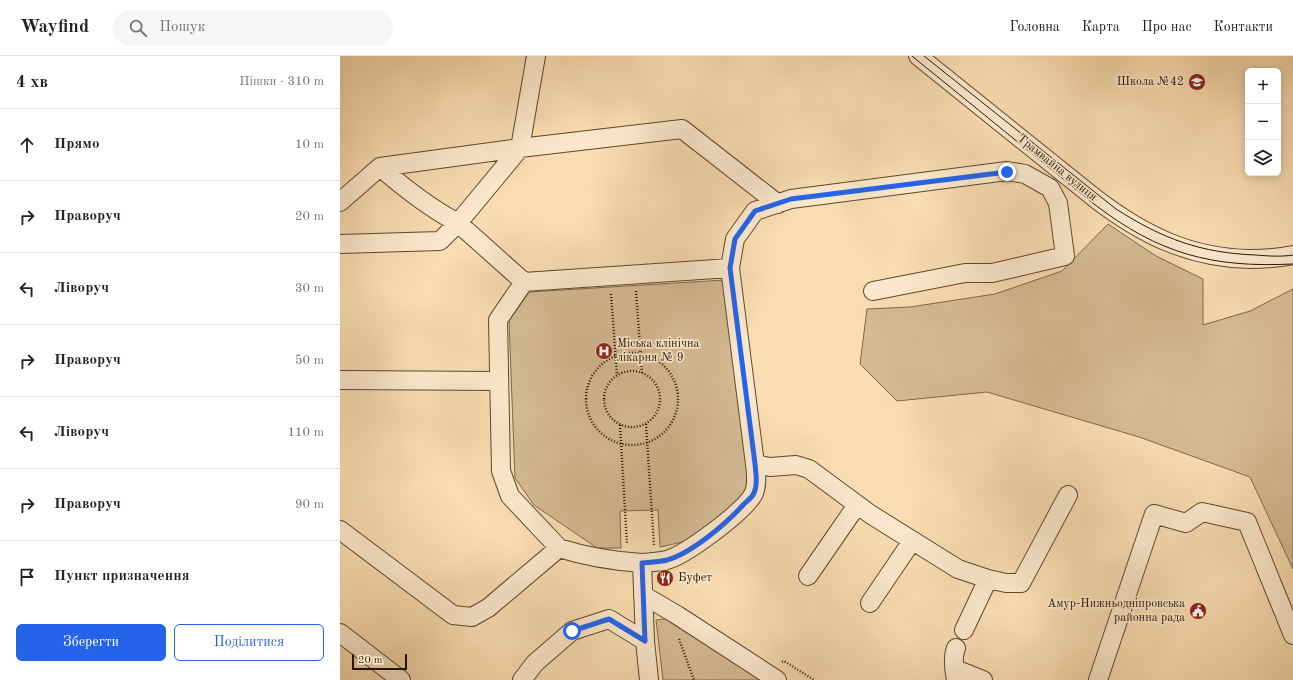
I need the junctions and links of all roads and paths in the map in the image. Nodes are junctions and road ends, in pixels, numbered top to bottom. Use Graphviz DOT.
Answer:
graph roads {
  1 [pos="536,56"];
  2 [pos="918,56"];
  3 [pos="520,148"];
  4 [pos="380,167"];
  5 [pos="340,202"];
  6 [pos="778,204"];
  7 [pos="458,223"];
  8 [pos="340,244"];
  9 [pos="1293,255"];
  10 [pos="730,268"];
  11 [pos="635,275"];
  12 [pos="610,276"];
  13 [pos="524,282"];
  14 [pos="873,291"];
  15 [pos="641,354"];
  16 [pos="615,356"];
  17 [pos="642,373"];
  18 [pos="617,376"];
  19 [pos="340,380"];
  20 [pos="499,381"];
  21 [pos="620,424"];
  22 [pos="646,424"];
  23 [pos="647,443"];
  24 [pos="621,444"];
  25 [pos="755,464"];
  26 [pos="1068,495"];
  27 [pos="857,505"];
  28 [pos="340,530"];
  29 [pos="912,541"];
  30 [pos="559,548"];
  31 [pos="642,562"];
  32 [pos="808,576"];
  33 [pos="988,579"];
  34 [pos="644,595"];
  35 [pos="870,603"];
  36 [pos="676,614"];
  37 [pos="964,630"];
  38 [pos="340,633"];
  39 [pos="1293,635"];
  40 [pos="645,641"];
  41 [pos="956,648"];
  42 [pos="401,680"];
  43 [pos="522,680"];
  44 [pos="649,680"];
  45 [pos="694,680"];
  46 [pos="778,680"];
  47 [pos="956,680"];
  48 [pos="959,680"];
  49 [pos="983,680"];
  50 [pos="1098,680"];
  1 -- 3 [label="street"];
  2 -- 9 [label="street, Трамвайна вулиця"];
  3 -- 4 [label="street"];
  3 -- 6 [label="street"];
  3 -- 7 [label="street"];
  4 -- 5 [label="street"];
  4 -- 7 [label="street"];
  6 -- 10 [label="street"];
  6 -- 14 [label="street"];
  7 -- 8 [label="street"];
  7 -- 13 [label="street"];
  10 -- 11 [label="street"];
  10 -- 25 [label="street"];
  11 -- 12 [label="street"];
  11 -- 15 [label="path"];
  12 -- 13 [label="street"];
  12 -- 16 [label="path"];
  13 -- 20 [label="street"];
  15 -- 16 [label="path"];
  15 -- 17 [label="path"];
  15 -- 23 [label="path"];
  16 -- 18 [label="path"];
  16 -- 24 [label="path"];
  17 -- 18 [label="path"];
  17 -- 22 [label="path"];
  18 -- 21 [label="path"];
  19 -- 20 [label="street"];
  20 -- 30 [label="street"];
  21 -- 22 [label="path"];
  21 -- 24 [label="path"];
  22 -- 23 [label="path"];
  23 -- 24 [label="path"];
  23 -- 31 [label="path"];
  24 -- 31 [label="path"];
  25 -- 27 [label="street"];
  25 -- 31 [label="street"];
  26 -- 33 [label="street"];
  27 -- 29 [label="street"];
  27 -- 32 [label="street"];
  28 -- 30 [label="street"];
  29 -- 33 [label="street"];
  29 -- 35 [label="street"];
  30 -- 31 [label="street"];
  31 -- 34 [label="street"];
  33 -- 37 [label="street"];
  34 -- 36 [label="street"];
  34 -- 40 [label="street"];
  36 -- 45 [label="path"];
  36 -- 46 [label="street"];
  38 -- 42 [label="street"];
  39 -- 50 [label="street"];
  40 -- 43 [label="street"];
  40 -- 44 [label="street"];
  41 -- 47 [label="street"];
  48 -- 49 [label="street"];
}
